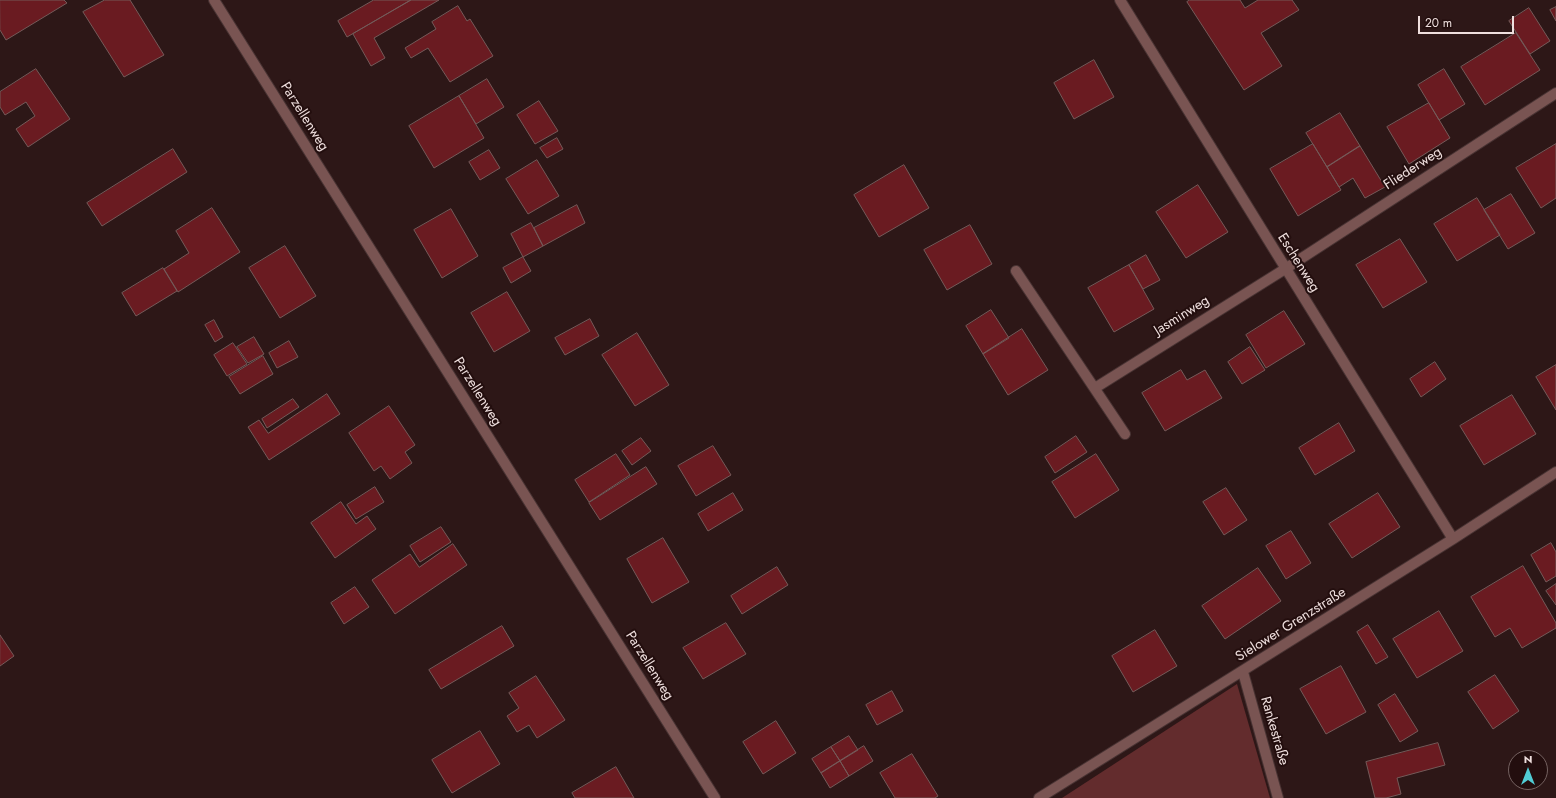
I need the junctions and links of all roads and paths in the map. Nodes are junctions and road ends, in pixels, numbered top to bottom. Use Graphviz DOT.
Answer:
graph roads {
  1 [pos="214,0"];
  2 [pos="1120,0"];
  3 [pos="1556,93"];
  4 [pos="1285,269"];
  5 [pos="1016,271"];
  6 [pos="1095,388"];
  7 [pos="1125,434"];
  8 [pos="1556,472"];
  9 [pos="1454,539"];
  10 [pos="1243,672"];
  11 [pos="715,798"];
  12 [pos="1039,798"];
  13 [pos="1278,798"];
  1 -- 11 [label="street, Parzellenweg"];
  2 -- 4 [label="street, Eschenweg"];
  3 -- 4 [label="street, Fliederweg"];
  4 -- 6 [label="street, Jasminweg"];
  4 -- 9 [label="street, Eschenweg"];
  5 -- 6 [label="street"];
  6 -- 7 [label="street"];
  8 -- 9 [label="street, Sielower Grenzstraße"];
  9 -- 10 [label="street, Sielower Grenzstraße"];
  10 -- 12 [label="street, Sielower Grenzstraße"];
  10 -- 13 [label="street, Rankestraße"];
}
